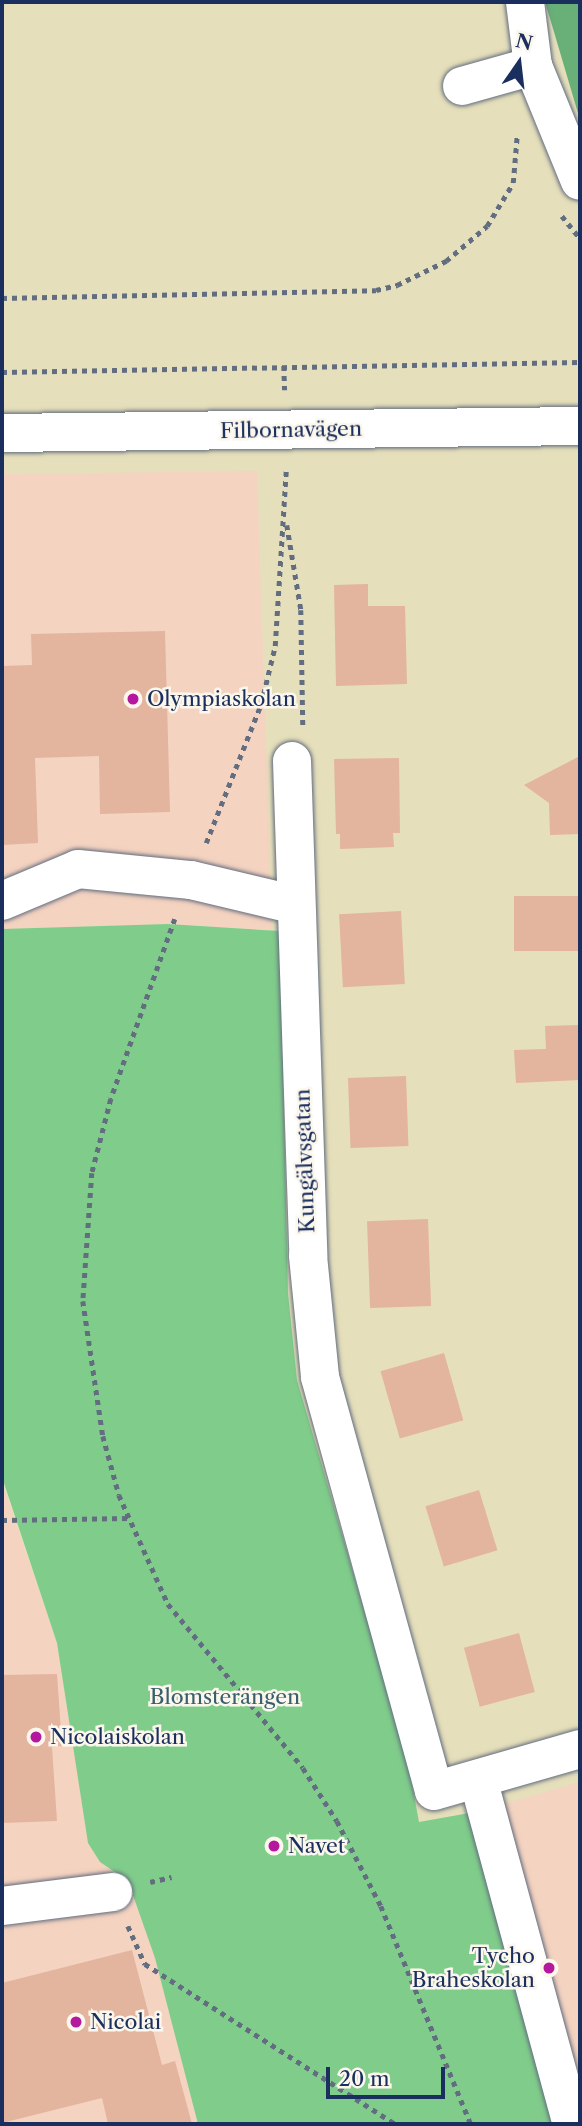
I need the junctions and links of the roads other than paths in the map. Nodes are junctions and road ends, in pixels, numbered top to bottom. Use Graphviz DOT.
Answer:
graph roads {
  1 [pos="525,2"];
  2 [pos="533,65"];
  3 [pos="462,86"];
  4 [pos="580,181"];
  5 [pos="580,426"];
  6 [pos="2,433"];
  7 [pos="292,761"];
  8 [pos="2,901"];
  9 [pos="296,905"];
  10 [pos="580,1749"];
  11 [pos="478,1779"];
  12 [pos="113,1892"];
  13 [pos="2,1906"];
  14 [pos="572,2124"];
  1 -- 2 [label="street"];
  2 -- 3 [label="street"];
  2 -- 4 [label="street"];
  5 -- 6 [label="street, Filbornavägen"];
  7 -- 9 [label="street, Kungälvsgatan"];
  8 -- 9 [label="street"];
  9 -- 11 [label="street, Kungälvsgatan"];
  10 -- 11 [label="street"];
  11 -- 14 [label="street"];
  12 -- 13 [label="street"];
}
